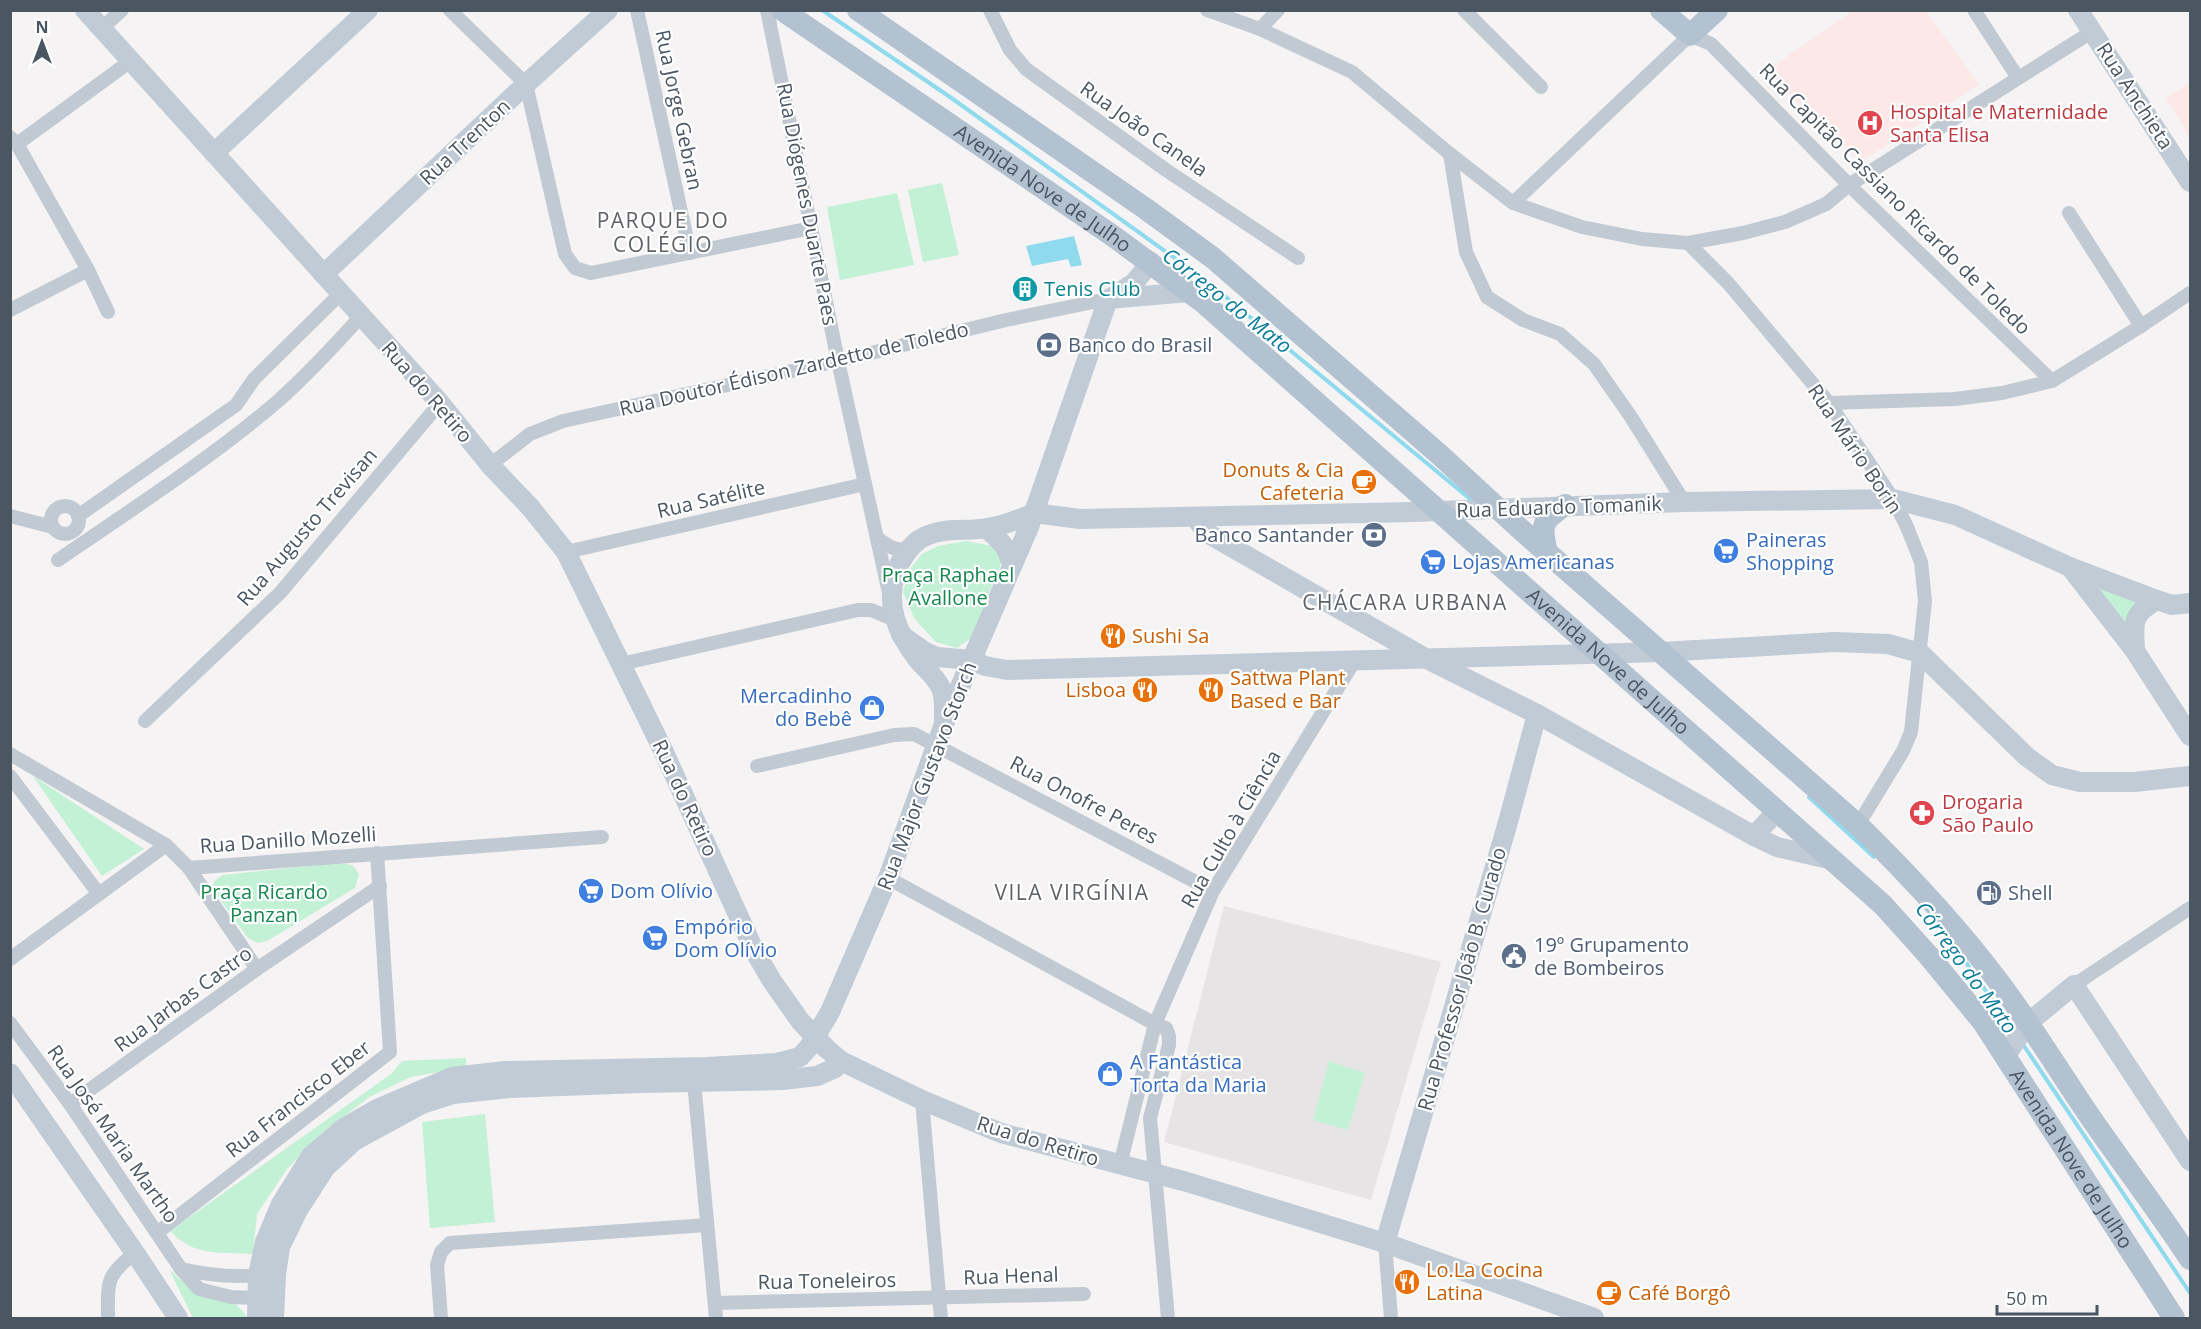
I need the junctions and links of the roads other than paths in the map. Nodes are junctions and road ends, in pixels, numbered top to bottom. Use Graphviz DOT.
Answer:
graph roads {
  1 [pos="85,10"];
  2 [pos="122,10"];
  3 [pos="368,10"];
  4 [pos="450,10"];
  5 [pos="608,10"];
  6 [pos="637,10"];
  7 [pos="767,10"];
  8 [pos="782,10"];
  9 [pos="858,10"];
  10 [pos="990,10"];
  11 [pos="1207,10"];
  12 [pos="1278,10"];
  13 [pos="1464,10"];
  14 [pos="1660,10"];
  15 [pos="1974,10"];
  16 [pos="2078,10"];
  17 [pos="1710,13"];
  18 [pos="102,28"];
  19 [pos="1260,29"];
  20 [pos="2093,31"];
  21 [pos="1690,34"];
  22 [pos="1711,44"];
  23 [pos="132,60"];
  24 [pos="2018,78"];
  25 [pos="526,84"];
  26 [pos="1541,87"];
  27 [pos="14,140"];
  28 [pos="214,153"];
  29 [pos="1450,154"];
  30 [pos="2190,182"];
  31 [pos="1849,184"];
  32 [pos="1513,204"];
  33 [pos="2069,213"];
  34 [pos="812,228"];
  35 [pos="1688,243"];
  36 [pos="690,253"];
  37 [pos="1298,258"];
  38 [pos="1151,262"];
  39 [pos="88,270"];
  40 [pos="324,274"];
  41 [pos="1189,292"];
  42 [pos="341,293"];
  43 [pos="2190,293"];
  44 [pos="1108,299"];
  45 [pos="10,310"];
  46 [pos="108,312"];
  47 [pos="361,316"];
  48 [pos="2141,326"];
  49 [pos="838,361"];
  50 [pos="2052,381"];
  51 [pos="440,403"];
  52 [pos="1829,403"];
  53 [pos="236,405"];
  54 [pos="249,424"];
  55 [pos="490,465"];
  56 [pos="865,484"];
  57 [pos="1893,499"];
  58 [pos="1684,502"];
  59 [pos="1565,505"];
  60 [pos="1490,509"];
  61 [pos="1441,511"];
  62 [pos="1034,513"];
  63 [pos="10,516"];
  64 [pos="78,516"];
  65 [pos="1195,517"];
  66 [pos="53,527"];
  67 [pos="986,529"];
  68 [pos="877,538"];
  69 [pos="909,550"];
  70 [pos="566,552"];
  71 [pos="1547,552"];
  72 [pos="58,560"];
  73 [pos="1012,565"];
  74 [pos="2070,567"];
  75 [pos="2157,600"];
  76 [pos="2190,603"];
  77 [pos="895,618"];
  78 [pos="2135,651"];
  79 [pos="1661,652"];
  80 [pos="1920,653"];
  81 [pos="1600,654"];
  82 [pos="1425,658"];
  83 [pos="972,660"];
  84 [pos="1355,660"];
  85 [pos="621,664"];
  86 [pos="1537,714"];
  87 [pos="145,721"];
  88 [pos="944,724"];
  89 [pos="2190,735"];
  90 [pos="936,744"];
  91 [pos="10,754"];
  92 [pos="757,766"];
  93 [pos="10,776"];
  94 [pos="2190,776"];
  95 [pos="1778,811"];
  96 [pos="1858,825"];
  97 [pos="1754,836"];
  98 [pos="602,837"];
  99 [pos="166,845"];
  100 [pos="377,853"];
  101 [pos="1833,860"];
  102 [pos="189,867"];
  103 [pos="888,878"];
  104 [pos="380,886"];
  105 [pos="1213,891"];
  106 [pos="99,894"];
  107 [pos="2190,908"];
  108 [pos="10,959"];
  109 [pos="257,969"];
  110 [pos="2074,985"];
  111 [pos="10,1023"];
  112 [pos="1155,1024"];
  113 [pos="2027,1025"];
  114 [pos="815,1037"];
  115 [pos="2010,1049"];
  116 [pos="841,1061"];
  117 [pos="707,1066"];
  118 [pos="10,1074"];
  119 [pos="694,1082"];
  120 [pos="922,1100"];
  121 [pos="70,1104"];
  122 [pos="2190,1161"];
  123 [pos="1120,1165"];
  124 [pos="1157,1174"];
  125 [pos="708,1225"];
  126 [pos="158,1232"];
  127 [pos="1385,1243"];
  128 [pos="135,1253"];
  129 [pos="2190,1259"];
  130 [pos="181,1269"];
  131 [pos="258,1275"];
  132 [pos="1084,1294"];
  133 [pos="256,1298"];
  134 [pos="939,1298"];
  135 [pos="715,1303"];
  136 [pos="108,1318"];
  137 [pos="178,1318"];
  138 [pos="257,1318"];
  139 [pos="274,1318"];
  140 [pos="441,1318"];
  141 [pos="716,1318"];
  142 [pos="941,1318"];
  143 [pos="1168,1318"];
  144 [pos="1391,1318"];
  145 [pos="1594,1318"];
  146 [pos="2174,1318"];
  1 -- 18 [label="street, Rua do Retiro"];
  2 -- 18 [label="street"];
  3 -- 28 [label="street"];
  4 -- 25 [label="street"];
  5 -- 25 [label="street, Rua Trenton"];
  6 -- 36 [label="street, Rua Jorge Gebran"];
  7 -- 34 [label="street, Rua Diógenes Duarte Paes"];
  8 -- 38 [label="main road, Avenida Nove de Julho"];
  9 -- 60 [label="main road, Avenida Nove de Julho"];
  10 -- 37 [label="street, Rua João Canela"];
  11 -- 19 [label="street"];
  12 -- 19 [label="street"];
  13 -- 26 [label="street"];
  14 -- 21 [label="main road"];
  15 -- 24 [label="street"];
  16 -- 20 [label="street, Rua Anchieta"];
  17 -- 21 [label="main road"];
  17 -- 22 [label="street"];
  18 -- 23 [label="street, Rua do Retiro"];
  19 -- 29 [label="street"];
  20 -- 24 [label="street"];
  20 -- 30 [label="street, Rua Anchieta"];
  21 -- 22 [label="street, Rua Capitão Cassiano Ricardo de Toledo"];
  21 -- 32 [label="street"];
  22 -- 31 [label="street, Rua Capitão Cassiano Ricardo de Toledo"];
  23 -- 27 [label="street"];
  23 -- 28 [label="street, Rua do Retiro"];
  24 -- 31 [label="street"];
  25 -- 36 [label="street"];
  25 -- 40 [label="street, Rua Trenton"];
  27 -- 39 [label="street"];
  28 -- 40 [label="street, Rua do Retiro"];
  29 -- 32 [label="street"];
  29 -- 58 [label="street"];
  31 -- 35 [label="street"];
  31 -- 50 [label="street, Rua Capitão Cassiano Ricardo de Toledo"];
  32 -- 35 [label="street"];
  33 -- 48 [label="street"];
  34 -- 36 [label="street"];
  34 -- 49 [label="street, Rua Diógenes Duarte Paes"];
  35 -- 52 [label="street, Rua Mário Borin"];
  38 -- 41 [label="main road, Avenida Nove de Julho"];
  38 -- 44 [label="street, Rua Doutor Édison Zardetto de Toledo"];
  39 -- 45 [label="street"];
  39 -- 46 [label="street"];
  40 -- 42 [label="street, Rua do Retiro"];
  41 -- 44 [label="street, Rua Doutor Édison Zardetto de Toledo"];
  41 -- 61 [label="main road, Avenida Nove de Julho"];
  42 -- 47 [label="street, Rua do Retiro"];
  42 -- 53 [label="street"];
  43 -- 48 [label="street"];
  44 -- 49 [label="street, Rua Doutor Édison Zardetto de Toledo"];
  44 -- 62 [label="street, Rua Major Gustavo Storch"];
  47 -- 51 [label="street, Rua do Retiro"];
  47 -- 54 [label="street"];
  48 -- 50 [label="street"];
  49 -- 55 [label="street, Rua Doutor Édison Zardetto de Toledo"];
  49 -- 56 [label="street, Rua Diógenes Duarte Paes"];
  50 -- 52 [label="street"];
  51 -- 55 [label="street, Rua do Retiro"];
  51 -- 87 [label="street, Rua Augusto Trevisan"];
  52 -- 57 [label="street, Rua Mário Borin"];
  53 -- 54 [label="street"];
  53 -- 64 [label="street"];
  54 -- 72 [label="street"];
  55 -- 70 [label="street, Rua do Retiro"];
  56 -- 68 [label="street, Rua Diógenes Duarte Paes"];
  56 -- 70 [label="street, Rua Satélite"];
  57 -- 58 [label="street, Rua Eduardo Tomanik"];
  57 -- 74 [label="street, Rua Eduardo Tomanik"];
  57 -- 80 [label="street, Rua Mário Borin"];
  58 -- 59 [label="street, Rua Eduardo Tomanik"];
  59 -- 60 [label="street, Rua Eduardo Tomanik"];
  59 -- 71 [label="main road"];
  60 -- 61 [label="street, Rua Eduardo Tomanik"];
  60 -- 71 [label="main road, Avenida Nove de Julho"];
  61 -- 65 [label="street, Rua Eduardo Tomanik"];
  61 -- 81 [label="main road, Avenida Nove de Julho"];
  62 -- 65 [label="street, Rua Eduardo Tomanik"];
  62 -- 67 [label="street"];
  62 -- 73 [label="street, Rua Major Gustavo Storch"];
  63 -- 66 [label="street"];
  64 -- 66 [label="street"];
  64 -- 66 [label="street"];
  65 -- 82 [label="street"];
  67 -- 69 [label="street"];
  67 -- 73 [label="street"];
  68 -- 69 [label="street"];
  68 -- 77 [label="street, Rua Diógenes Duarte Paes"];
  69 -- 77 [label="street"];
  70 -- 85 [label="street, Rua do Retiro"];
  71 -- 79 [label="main road, Avenida Nove de Julho"];
  73 -- 83 [label="street, Rua Major Gustavo Storch"];
  74 -- 75 [label="street, Rua Eduardo Tomanik"];
  74 -- 78 [label="street"];
  75 -- 76 [label="street, Rua Eduardo Tomanik"];
  75 -- 78 [label="street"];
  77 -- 83 [label="street"];
  77 -- 85 [label="street"];
  77 -- 88 [label="street"];
  78 -- 89 [label="street"];
  79 -- 80 [label="street"];
  79 -- 81 [label="street"];
  79 -- 96 [label="main road, Avenida Nove de Julho"];
  80 -- 94 [label="street"];
  80 -- 96 [label="street, Rua Mário Borin"];
  81 -- 82 [label="street"];
  81 -- 95 [label="main road, Avenida Nove de Julho"];
  82 -- 84 [label="street"];
  82 -- 86 [label="street"];
  83 -- 84 [label="street"];
  83 -- 88 [label="street, Rua Major Gustavo Storch"];
  84 -- 105 [label="street, Rua Culto à Ciência"];
  85 -- 114 [label="street, Rua do Retiro"];
  86 -- 97 [label="street"];
  86 -- 127 [label="street, Rua Professor João B. Curado"];
  88 -- 90 [label="street, Rua Major Gustavo Storch"];
  90 -- 92 [label="street, Rua Onofre Peres"];
  90 -- 103 [label="street, Rua Major Gustavo Storch"];
  90 -- 105 [label="street, Rua Onofre Peres"];
  91 -- 99 [label="street, Rua Danillo Mozelli"];
  93 -- 106 [label="street"];
  95 -- 97 [label="street"];
  95 -- 101 [label="main road, Avenida Nove de Julho"];
  96 -- 113 [label="main road, Avenida Nove de Julho"];
  97 -- 101 [label="street"];
  98 -- 100 [label="street, Rua Danillo Mozelli"];
  99 -- 102 [label="street, Rua Danillo Mozelli"];
  99 -- 106 [label="street"];
  100 -- 102 [label="street, Rua Danillo Mozelli"];
  100 -- 104 [label="street, Rua Francisco Eber"];
  101 -- 115 [label="main road, Avenida Nove de Julho"];
  102 -- 109 [label="street"];
  103 -- 112 [label="street"];
  103 -- 114 [label="street, Rua Major Gustavo Storch"];
  104 -- 109 [label="street, Rua Jarbas Castro"];
  104 -- 126 [label="street, Rua Francisco Eber"];
  105 -- 112 [label="street, Rua Culto à Ciência"];
  106 -- 108 [label="street"];
  107 -- 110 [label="street"];
  109 -- 121 [label="street, Rua Jarbas Castro"];
  110 -- 113 [label="street"];
  110 -- 122 [label="street"];
  111 -- 121 [label="street, Rua José Maria Martho"];
  112 -- 123 [label="street, Rua Culto à Ciência"];
  112 -- 124 [label="street"];
  113 -- 115 [label="street"];
  113 -- 129 [label="main road, Avenida Nove de Julho"];
  114 -- 116 [label="street, Rua do Retiro"];
  114 -- 117 [label="street, Rua Major Gustavo Storch"];
  115 -- 146 [label="main road, Avenida Nove de Julho"];
  116 -- 119 [label="street"];
  116 -- 120 [label="street, Rua do Retiro"];
  117 -- 119 [label="street"];
  117 -- 131 [label="street, Rua Major Gustavo Storch"];
  118 -- 128 [label="street"];
  119 -- 125 [label="street"];
  119 -- 139 [label="street"];
  120 -- 123 [label="street, Rua do Retiro"];
  120 -- 134 [label="street"];
  121 -- 126 [label="street, Rua José Maria Martho"];
  123 -- 124 [label="street, Rua do Retiro"];
  124 -- 127 [label="street, Rua do Retiro"];
  124 -- 143 [label="street"];
  125 -- 135 [label="street"];
  125 -- 140 [label="street"];
  126 -- 130 [label="street, Rua José Maria Martho"];
  127 -- 144 [label="street"];
  127 -- 145 [label="street, Rua do Retiro"];
  128 -- 136 [label="street"];
  128 -- 137 [label="street"];
  130 -- 131 [label="street"];
  130 -- 133 [label="street, Rua José Maria Martho"];
  131 -- 133 [label="street, Rua Major Gustavo Storch"];
  132 -- 134 [label="street, Rua Henal"];
  133 -- 138 [label="street, Rua Major Gustavo Storch"];
  134 -- 135 [label="street, Rua Toneleiros"];
  134 -- 142 [label="street"];
  135 -- 141 [label="street"];
}
